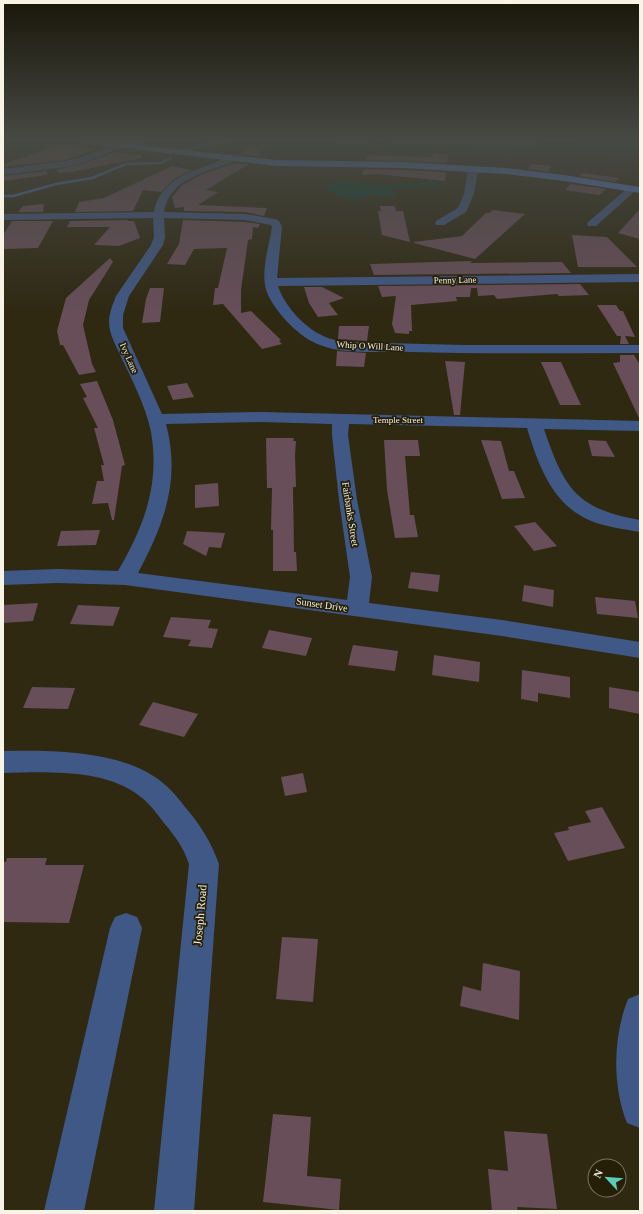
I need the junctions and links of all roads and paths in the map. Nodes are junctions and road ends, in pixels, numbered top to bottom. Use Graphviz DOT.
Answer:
graph roads {
  1 [pos="163,198"];
  2 [pos="467,198"];
  3 [pos="626,198"];
  4 [pos="159,215"];
  5 [pos="3,217"];
  6 [pos="440,223"];
  7 [pos="592,224"];
  8 [pos="626,278"];
  9 [pos="640,278"];
  10 [pos="270,282"];
  11 [pos="639,292"];
  12 [pos="640,349"];
  13 [pos="156,419"];
  14 [pos="341,420"];
  15 [pos="534,424"];
  16 [pos="640,426"];
  17 [pos="640,526"];
  18 [pos="3,578"];
  19 [pos="125,578"];
  20 [pos="357,608"];
  21 [pos="640,650"];
  22 [pos="3,762"];
  23 [pos="126,928"];
  24 [pos="640,1011"];
  25 [pos="640,1110"];
  26 [pos="64,1211"];
  27 [pos="174,1211"];
  1 -- 4 [label="street, Ivy Lane"];
  2 -- 6 [label="street"];
  3 -- 7 [label="street"];
  4 -- 5 [label="street"];
  4 -- 10 [label="street"];
  4 -- 13 [label="street, Ivy Lane"];
  8 -- 9 [label="street, Penny Lane"];
  8 -- 10 [label="street, Penny Lane"];
  8 -- 11 [label="street"];
  10 -- 12 [label="street, Whip O Will Lane"];
  13 -- 14 [label="street, Temple Street"];
  13 -- 19 [label="street, Ivy Lane"];
  14 -- 15 [label="street, Temple Street"];
  14 -- 20 [label="street, Fairbanks Street"];
  15 -- 16 [label="street, Temple Street"];
  15 -- 17 [label="street"];
  18 -- 19 [label="street, Sunset Drive"];
  19 -- 20 [label="street, Sunset Drive"];
  20 -- 21 [label="street, Sunset Drive"];
  22 -- 27 [label="street, Joseph Road"];
  23 -- 26 [label="street"];
  24 -- 25 [label="street"];
}
